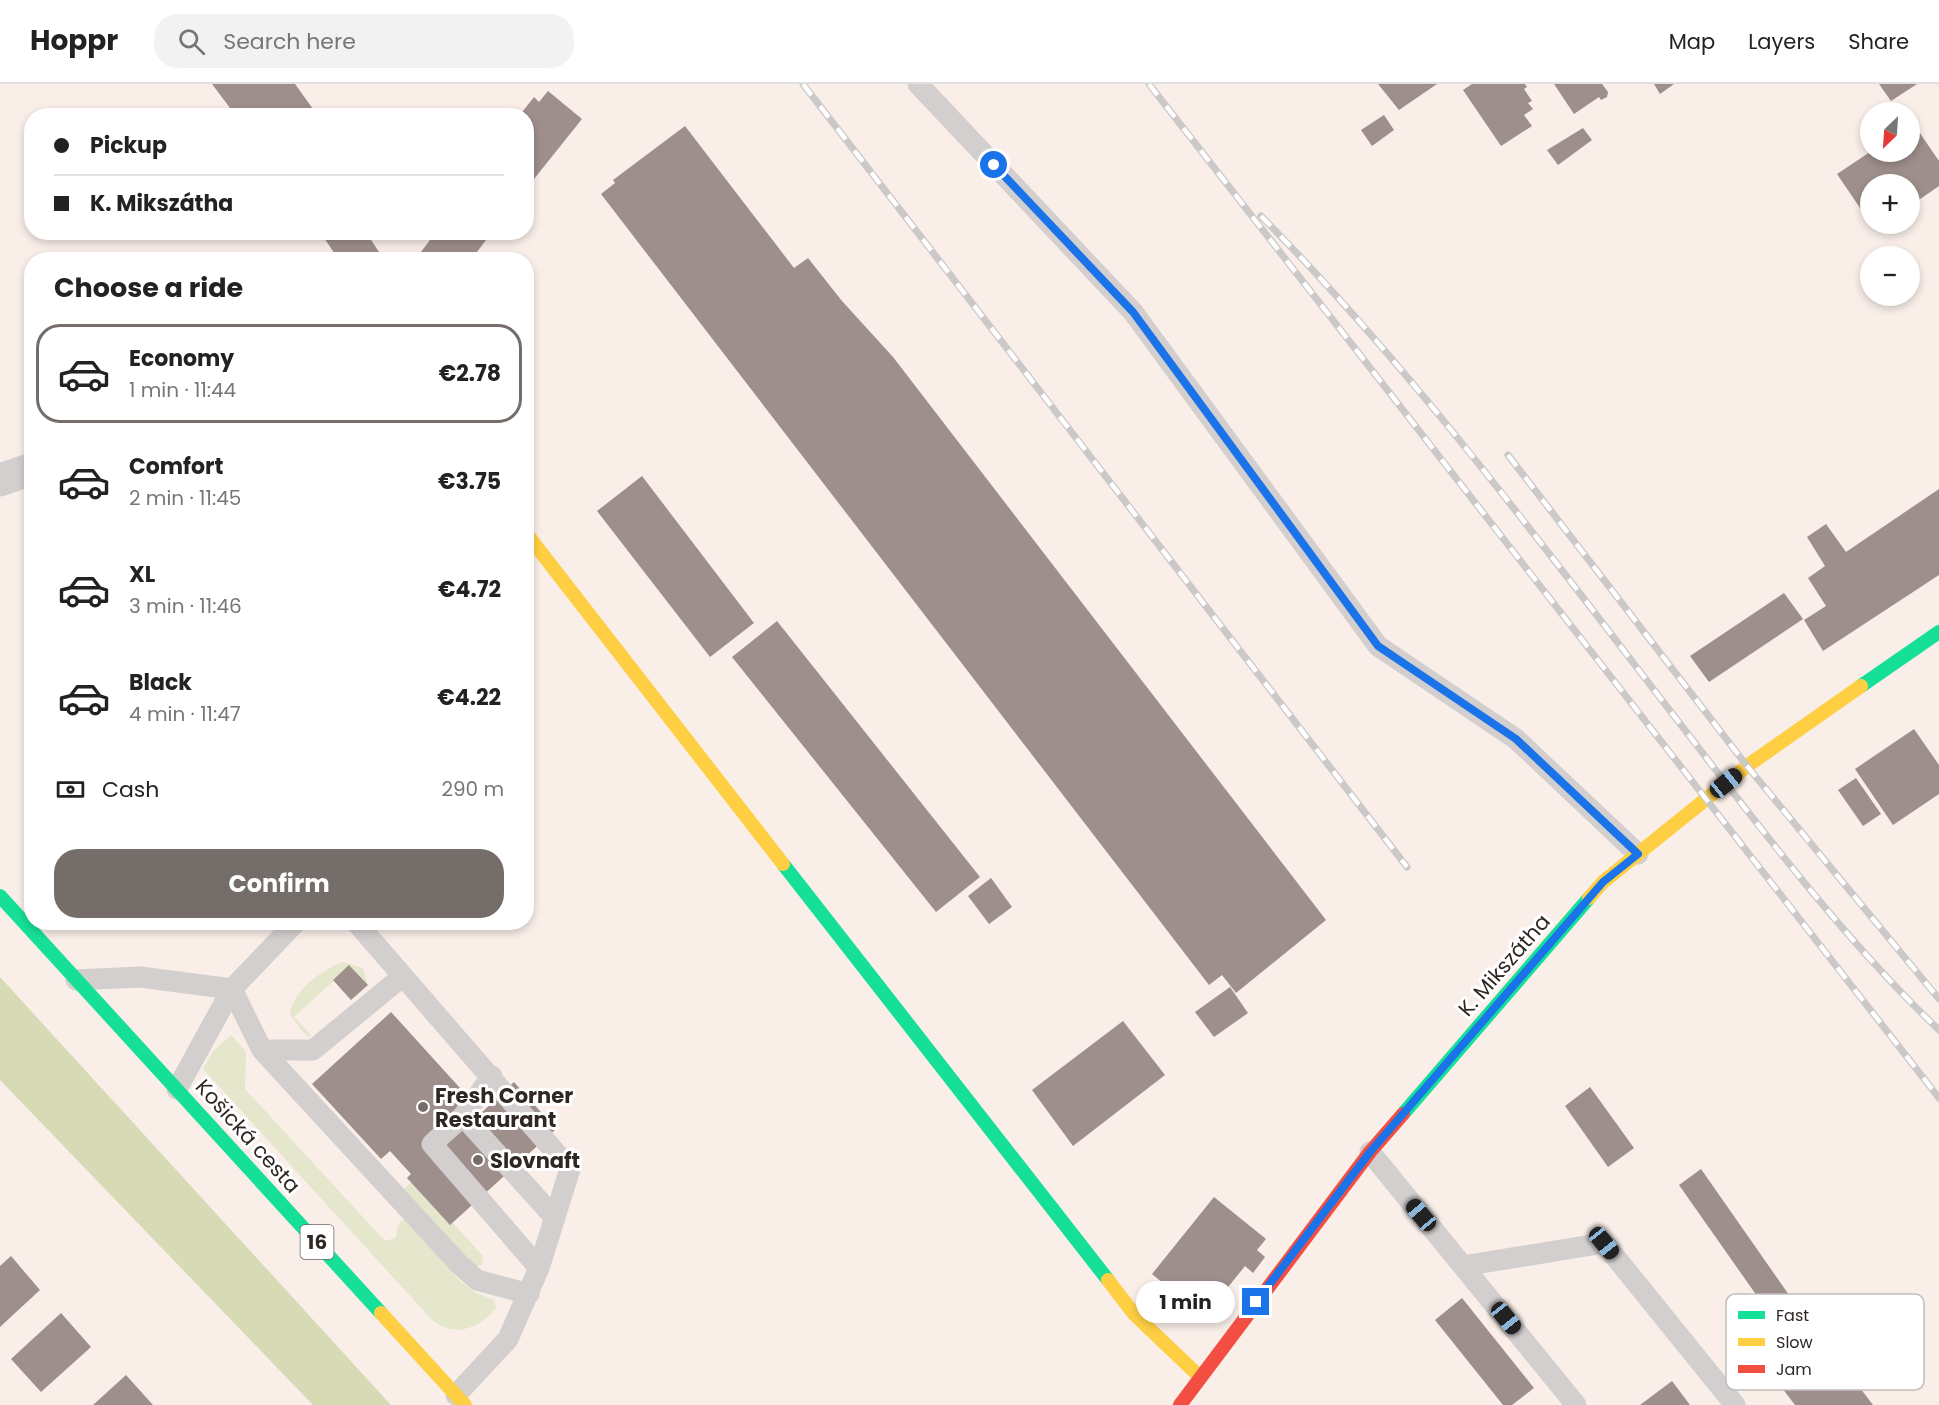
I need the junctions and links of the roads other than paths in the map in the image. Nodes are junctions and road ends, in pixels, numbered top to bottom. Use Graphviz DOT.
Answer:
graph roads {
  1 [pos="918,84"];
  2 [pos="24,472"];
  3 [pos="0,480"];
  4 [pos="534,543"];
  5 [pos="1939,633"];
  6 [pos="1638,854"];
  7 [pos="0,896"];
  8 [pos="24,923"];
  9 [pos="31,930"];
  10 [pos="288,930"];
  11 [pos="363,930"];
  12 [pos="403,976"];
  13 [pos="76,980"];
  14 [pos="232,989"];
  15 [pos="262,1050"];
  16 [pos="492,1076"];
  17 [pos="177,1089"];
  18 [pos="463,1116"];
  19 [pos="1370,1152"];
  20 [pos="555,1218"];
  21 [pos="1463,1266"];
  22 [pos="539,1268"];
  23 [pos="529,1293"];
  24 [pos="1199,1376"];
  25 [pos="461,1400"];
  26 [pos="1180,1405"];
  27 [pos="1576,1405"];
  28 [pos="1736,1405"];
  1 -- 6 [label="lane"];
  2 -- 3 [label="street"];
  4 -- 24 [label="street"];
  5 -- 6 [label="street, K. Mikszátha"];
  6 -- 19 [label="street, K. Mikszátha"];
  7 -- 8 [label="street, Košická cesta / 16"];
  9 -- 13 [label="street, Košická cesta / 16"];
  10 -- 14 [label="lane"];
  11 -- 12 [label="lane"];
  12 -- 15 [label="lane"];
  12 -- 16 [label="lane"];
  13 -- 14 [label="lane"];
  13 -- 17 [label="street, Košická cesta / 16"];
  14 -- 15 [label="lane"];
  14 -- 17 [label="lane"];
  15 -- 23 [label="lane"];
  16 -- 18 [label="lane"];
  16 -- 20 [label="lane"];
  17 -- 25 [label="street, Košická cesta / 16"];
  18 -- 20 [label="lane"];
  18 -- 22 [label="lane"];
  19 -- 21 [label="lane"];
  19 -- 24 [label="street, K. Mikszátha"];
  20 -- 22 [label="lane"];
  21 -- 27 [label="lane"];
  21 -- 28 [label="lane"];
  22 -- 23 [label="lane"];
  23 -- 25 [label="lane"];
  24 -- 26 [label="street, K. Mikszátha"];
}
